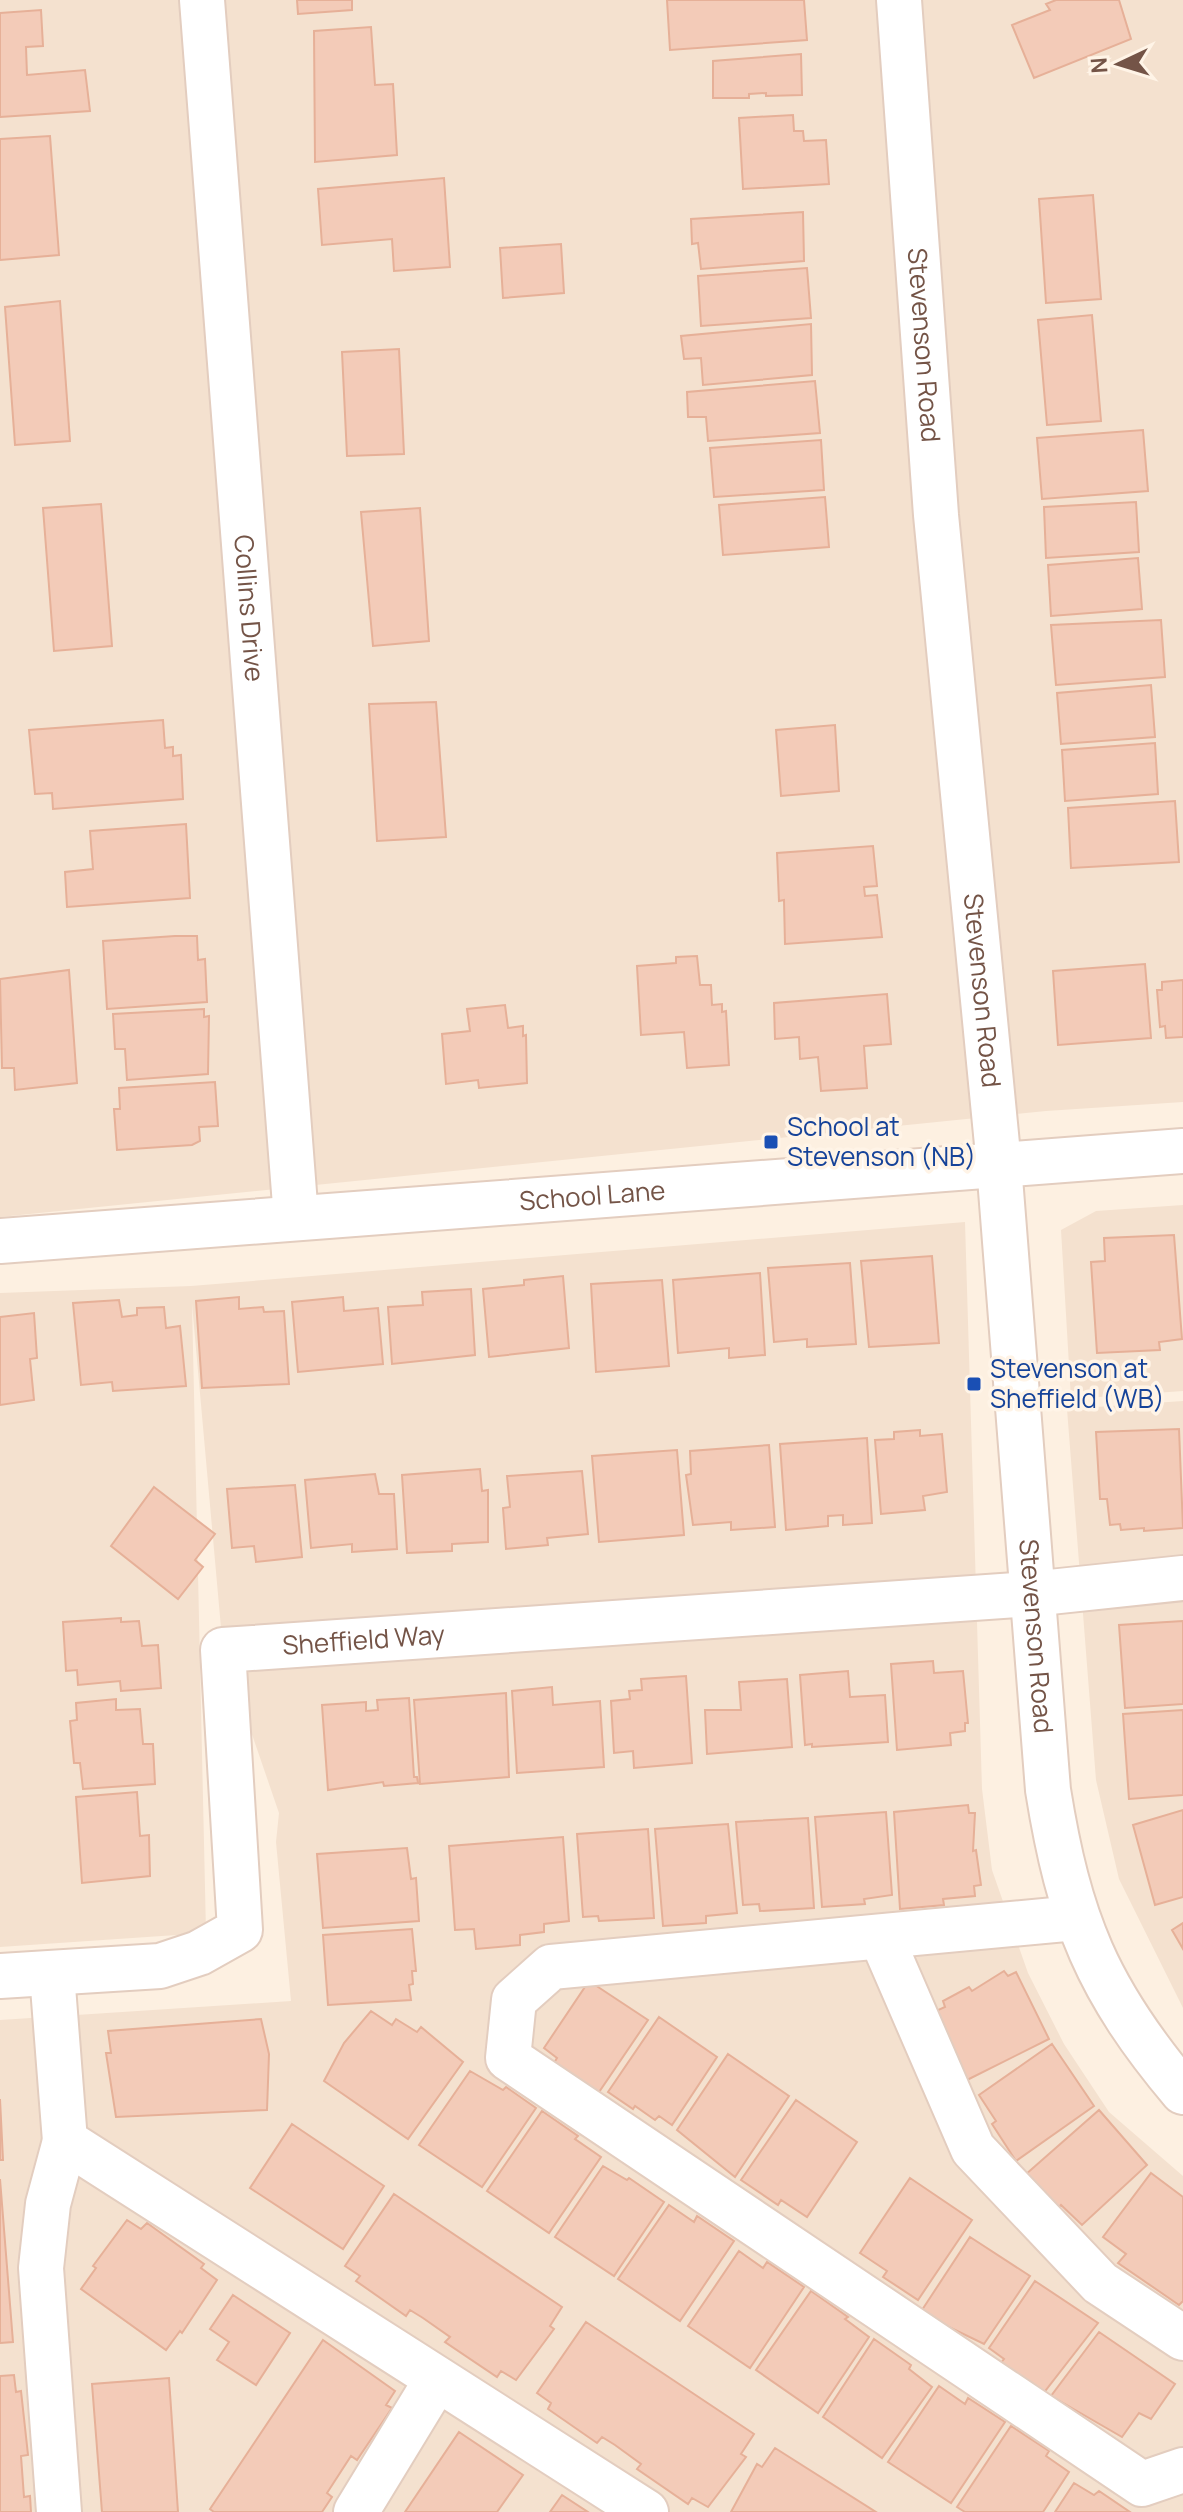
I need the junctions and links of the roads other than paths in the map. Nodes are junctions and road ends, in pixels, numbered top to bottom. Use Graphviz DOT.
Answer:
graph roads {
  1 [pos="202,0"];
  2 [pos="899,0"];
  3 [pos="1183,1151"];
  4 [pos="999,1165"];
  5 [pos="296,1218"];
  6 [pos="0,1241"];
  7 [pos="1183,1578"];
  8 [pos="1031,1594"];
  9 [pos="1076,1918"];
  10 [pos="882,1939"];
  11 [pos="52,1974"];
  12 [pos="0,1976"];
  13 [pos="1183,2092"];
  14 [pos="65,2141"];
  15 [pos="1183,2338"];
  16 [pos="437,2379"];
  17 [pos="1183,2470"];
  18 [pos="59,2512"];
  19 [pos="356,2512"];
  20 [pos="646,2512"];
  1 -- 5 [label="street, Collins Drive"];
  2 -- 4 [label="street, Stevenson Road"];
  3 -- 4 [label="street, School Lane"];
  4 -- 5 [label="street, School Lane"];
  4 -- 8 [label="street, Stevenson Road"];
  5 -- 6 [label="street, School Lane"];
  7 -- 8 [label="street"];
  8 -- 9 [label="street, Stevenson Road"];
  8 -- 11 [label="street, Sheffield Way"];
  9 -- 10 [label="street"];
  9 -- 13 [label="street, Stevenson Road"];
  10 -- 15 [label="street"];
  10 -- 17 [label="street"];
  11 -- 12 [label="street, Sheffield Way"];
  11 -- 14 [label="street"];
  14 -- 16 [label="street"];
  14 -- 18 [label="street"];
  16 -- 19 [label="street"];
  16 -- 20 [label="street"];
}
